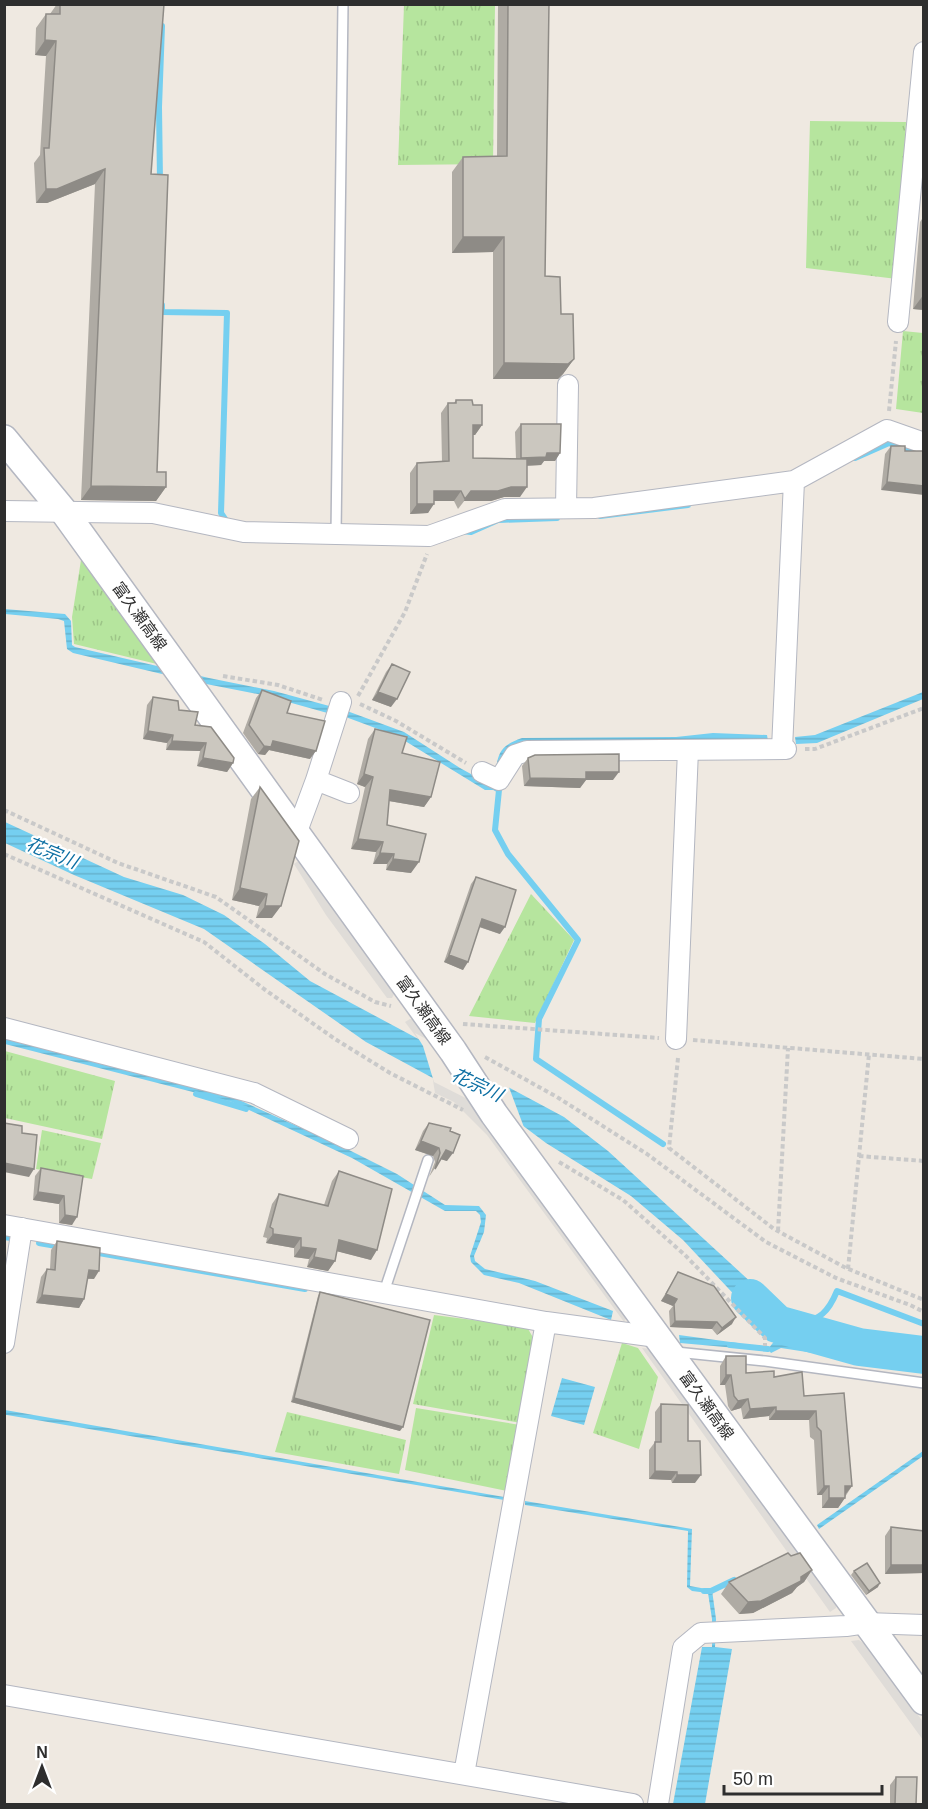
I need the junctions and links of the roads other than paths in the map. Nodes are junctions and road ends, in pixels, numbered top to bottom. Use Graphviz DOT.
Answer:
graph roads {
  1 [pos="343,4"];
  2 [pos="924,52"];
  3 [pos="898,322"];
  4 [pos="568,385"];
  5 [pos="4,439"];
  6 [pos="924,442"];
  7 [pos="794,481"];
  8 [pos="566,508"];
  9 [pos="4,510"];
  10 [pos="65,513"];
  11 [pos="336,534"];
  12 [pos="348,702"];
  13 [pos="688,750"];
  14 [pos="482,772"];
  15 [pos="316,780"];
  16 [pos="349,794"];
  17 [pos="296,834"];
  18 [pos="4,1028"];
  19 [pos="677,1045"];
  20 [pos="348,1139"];
  21 [pos="428,1160"];
  22 [pos="13,1227"];
  23 [pos="384,1292"];
  24 [pos="546,1322"];
  25 [pos="4,1343"];
  26 [pos="662,1344"];
  27 [pos="924,1383"];
  28 [pos="866,1623"];
  29 [pos="924,1625"];
  30 [pos="4,1695"];
  31 [pos="924,1701"];
  32 [pos="464,1774"];
  33 [pos="633,1804"];
  34 [pos="658,1804"];
  1 -- 11 [label="lane"];
  2 -- 3 [label="street"];
  4 -- 8 [label="street"];
  5 -- 10 [label="main road, 富久瀬高線"];
  6 -- 7 [label="street"];
  7 -- 8 [label="street"];
  7 -- 13 [label="street"];
  8 -- 11 [label="street"];
  9 -- 10 [label="street"];
  10 -- 11 [label="street"];
  10 -- 17 [label="main road, 富久瀬高線"];
  12 -- 15 [label="street"];
  13 -- 14 [label="street"];
  13 -- 19 [label="street"];
  15 -- 16 [label="street"];
  15 -- 17 [label="street"];
  17 -- 26 [label="main road, 富久瀬高線"];
  18 -- 20 [label="street"];
  21 -- 23 [label="lane"];
  22 -- 23 [label="street"];
  22 -- 25 [label="street"];
  23 -- 24 [label="street"];
  24 -- 26 [label="street"];
  24 -- 32 [label="street"];
  26 -- 27 [label="lane"];
  26 -- 28 [label="main road, 富久瀬高線"];
  28 -- 29 [label="street"];
  28 -- 31 [label="main road, 富久瀬高線"];
  28 -- 34 [label="street"];
  30 -- 32 [label="street"];
  32 -- 33 [label="street"];
}
